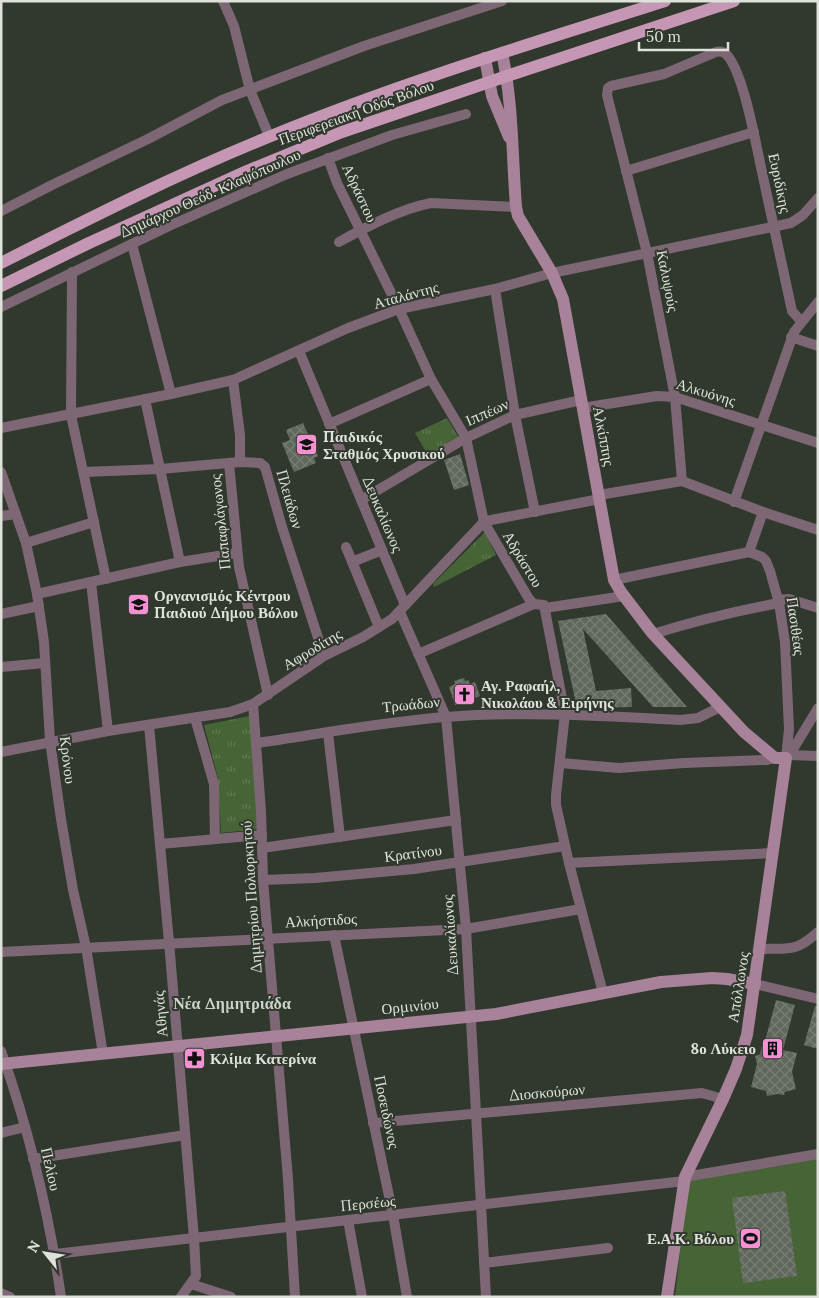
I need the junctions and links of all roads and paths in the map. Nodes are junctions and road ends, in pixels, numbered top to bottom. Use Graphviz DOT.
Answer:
graph roads {
  1 [pos="223,1"];
  2 [pos="502,1"];
  3 [pos="665,1"];
  4 [pos="734,1"];
  5 [pos="502,53"];
  6 [pos="485,58"];
  7 [pos="507,76"];
  8 [pos="488,82"];
  9 [pos="250,90"];
  10 [pos="606,90"];
  11 [pos="466,114"];
  12 [pos="754,132"];
  13 [pos="269,136"];
  14 [pos="512,144"];
  15 [pos="328,158"];
  16 [pos="626,171"];
  17 [pos="818,198"];
  18 [pos="516,207"];
  19 [pos="1,212"];
  20 [pos="774,227"];
  21 [pos="360,230"];
  22 [pos="339,242"];
  23 [pos="132,244"];
  24 [pos="647,253"];
  25 [pos="1,263"];
  26 [pos="72,272"];
  27 [pos="552,273"];
  28 [pos="1,286"];
  29 [pos="495,289"];
  30 [pos="818,302"];
  31 [pos="1,307"];
  32 [pos="400,309"];
  33 [pos="801,321"];
  34 [pos="792,338"];
  35 [pos="818,346"];
  36 [pos="298,351"];
  37 [pos="431,379"];
  38 [pos="233,380"];
  39 [pos="171,394"];
  40 [pos="675,397"];
  41 [pos="145,399"];
  42 [pos="581,404"];
  43 [pos="71,415"];
  44 [pos="515,415"];
  45 [pos="330,424"];
  46 [pos="761,425"];
  47 [pos="1,428"];
  48 [pos="466,438"];
  49 [pos="818,443"];
  50 [pos="234,463"];
  51 [pos="160,469"];
  52 [pos="1,472"];
  53 [pos="84,472"];
  54 [pos="682,481"];
  55 [pos="600,497"];
  56 [pos="360,500"];
  57 [pos="734,502"];
  58 [pos="535,512"];
  59 [pos="763,512"];
  60 [pos="16,514"];
  61 [pos="1,516"];
  62 [pos="94,522"];
  63 [pos="484,522"];
  64 [pos="818,530"];
  65 [pos="26,543"];
  66 [pos="346,547"];
  67 [pos="382,550"];
  68 [pos="749,552"];
  69 [pos="237,553"];
  70 [pos="180,562"];
  71 [pos="352,562"];
  72 [pos="106,579"];
  73 [pos="614,580"];
  74 [pos="91,582"];
  75 [pos="37,594"];
  76 [pos="624,596"];
  77 [pos="779,602"];
  78 [pos="534,604"];
  79 [pos="39,606"];
  80 [pos="402,608"];
  81 [pos="545,608"];
  82 [pos="818,608"];
  83 [pos="1,614"];
  84 [pos="379,628"];
  85 [pos="653,634"];
  86 [pos="418,654"];
  87 [pos="324,656"];
  88 [pos="45,663"];
  89 [pos="1,667"];
  90 [pos="268,695"];
  91 [pos="254,704"];
  92 [pos="720,707"];
  93 [pos="818,708"];
  94 [pos="565,714"];
  95 [pos="446,717"];
  96 [pos="195,718"];
  97 [pos="149,725"];
  98 [pos="108,731"];
  99 [pos="328,733"];
  100 [pos="50,741"];
  101 [pos="257,743"];
  102 [pos="1,752"];
  103 [pos="818,756"];
  104 [pos="784,757"];
  105 [pos="560,763"];
  106 [pos="456,820"];
  107 [pos="262,835"];
  108 [pos="340,837"];
  109 [pos="215,839"];
  110 [pos="160,844"];
  111 [pos="565,846"];
  112 [pos="262,848"];
  113 [pos="772,853"];
  114 [pos="460,862"];
  115 [pos="569,863"];
  116 [pos="263,880"];
  117 [pos="581,909"];
  118 [pos="466,929"];
  119 [pos="818,932"];
  120 [pos="334,934"];
  121 [pos="268,938"];
  122 [pos="169,942"];
  123 [pos="86,947"];
  124 [pos="760,949"];
  125 [pos="1,952"];
  126 [pos="755,984"];
  127 [pos="604,993"];
  128 [pos="818,999"];
  129 [pos="470,1017"];
  130 [pos="354,1028"];
  131 [pos="277,1036"];
  132 [pos="178,1046"];
  133 [pos="103,1054"];
  134 [pos="3,1059"];
  135 [pos="723,1099"];
  136 [pos="475,1114"];
  137 [pos="373,1123"];
  138 [pos="25,1127"];
  139 [pos="1,1133"];
  140 [pos="185,1135"];
  141 [pos="818,1154"];
  142 [pos="33,1159"];
  143 [pos="684,1179"];
  144 [pos="481,1205"];
  145 [pos="393,1215"];
  146 [pos="348,1220"];
  147 [pos="291,1226"];
  148 [pos="194,1238"];
  149 [pos="608,1248"];
  150 [pos="55,1254"];
  151 [pos="484,1263"];
  152 [pos="191,1284"];
  153 [pos="1,1293"];
  154 [pos="10,1297"];
  155 [pos="61,1297"];
  156 [pos="181,1297"];
  157 [pos="231,1297"];
  158 [pos="295,1297"];
  159 [pos="362,1297"];
  160 [pos="407,1297"];
  161 [pos="486,1297"];
  162 [pos="667,1297"];
  1 -- 9 [label="street"];
  2 -- 9 [label="street"];
  3 -- 5 [label="main road, Περιφερειακή Οδός Βόλου"];
  4 -- 7 [label="main road, Περιφερειακή Οδός Βόλου"];
  5 -- 6 [label="main road, Περιφερειακή Οδός Βόλου"];
  5 -- 7 [label="street, Αλκίππης"];
  6 -- 8 [label="street"];
  6 -- 13 [label="main road, Περιφερειακή Οδός Βόλου"];
  7 -- 8 [label="main road, Περιφερειακή Οδός Βόλου"];
  7 -- 14 [label="street, Αλκίππης"];
  8 -- 14 [label="street"];
  8 -- 28 [label="main road, Περιφερειακή Οδός Βόλου"];
  9 -- 13 [label="street"];
  9 -- 19 [label="street"];
  10 -- 12 [label="street, Ευριδίκης"];
  10 -- 16 [label="street, Καλυψούς"];
  11 -- 15 [label="street, Δημάρχου Θεόδ. Κλαψόπουλου"];
  12 -- 16 [label="street"];
  12 -- 20 [label="street, Ευριδίκης"];
  13 -- 25 [label="main road, Περιφερειακή Οδός Βόλου"];
  14 -- 18 [label="street, Αλκίππης"];
  15 -- 21 [label="street, Αδράστου"];
  15 -- 23 [label="street, Δημάρχου Θεόδ. Κλαψόπουλου"];
  16 -- 24 [label="street, Καλυψούς"];
  17 -- 20 [label="street, Αταλάντης"];
  18 -- 21 [label="street"];
  18 -- 27 [label="street, Αλκίππης"];
  20 -- 24 [label="street, Αταλάντης"];
  20 -- 33 [label="street, Ευριδίκης"];
  21 -- 22 [label="street"];
  21 -- 32 [label="street, Αδράστου"];
  23 -- 26 [label="street, Δημάρχου Θεόδ. Κλαψόπουλου"];
  23 -- 39 [label="street"];
  24 -- 27 [label="street, Αταλάντης"];
  24 -- 40 [label="street, Καλυψούς"];
  26 -- 31 [label="street, Δημάρχου Θεόδ. Κλαψόπουλου"];
  26 -- 43 [label="street"];
  27 -- 29 [label="street, Αταλάντης"];
  27 -- 42 [label="street, Αλκίππης"];
  29 -- 32 [label="street, Αταλάντης"];
  29 -- 44 [label="street"];
  30 -- 33 [label="street"];
  32 -- 36 [label="street, Αταλάντης"];
  32 -- 37 [label="street, Αδράστου"];
  33 -- 34 [label="street"];
  34 -- 35 [label="street"];
  34 -- 46 [label="street"];
  36 -- 38 [label="street, Αταλάντης"];
  36 -- 45 [label="street, Δευκαλίωνος"];
  37 -- 45 [label="street"];
  37 -- 48 [label="street, Αδράστου"];
  38 -- 39 [label="street, Αταλάντης"];
  38 -- 50 [label="street, Παπαφλάγωνος"];
  39 -- 41 [label="street, Αταλάντης"];
  40 -- 42 [label="street, Αλκυόνης"];
  40 -- 46 [label="street, Αλκυόνης"];
  40 -- 54 [label="street, Καλυψούς"];
  41 -- 43 [label="street, Αταλάντης"];
  41 -- 51 [label="street"];
  42 -- 44 [label="street, Ιππέων"];
  42 -- 55 [label="street, Αλκίππης"];
  43 -- 47 [label="street, Αταλάντης"];
  43 -- 53 [label="street"];
  44 -- 48 [label="street, Ιππέων"];
  44 -- 58 [label="street"];
  45 -- 56 [label="street, Δευκαλίωνος"];
  46 -- 49 [label="street, Αλκυόνης"];
  46 -- 57 [label="street"];
  48 -- 56 [label="street, Ιππέων"];
  48 -- 63 [label="street, Αδράστου"];
  50 -- 51 [label="street, Πλειάδων"];
  50 -- 69 [label="street, Παπαφλάγωνος"];
  50 -- 87 [label="street, Πλειάδων"];
  51 -- 53 [label="street, Πλειάδων"];
  51 -- 70 [label="street"];
  52 -- 60 [label="street, Κρόνου"];
  53 -- 62 [label="street"];
  54 -- 55 [label="street"];
  54 -- 57 [label="street"];
  55 -- 58 [label="street"];
  55 -- 73 [label="street, Αλκίππης"];
  56 -- 67 [label="street, Δευκαλίωνος"];
  57 -- 59 [label="street"];
  58 -- 63 [label="street"];
  59 -- 64 [label="street"];
  59 -- 68 [label="street"];
  60 -- 61 [label="street"];
  60 -- 65 [label="street, Κρόνου"];
  62 -- 65 [label="street"];
  62 -- 72 [label="street"];
  63 -- 78 [label="street, Αδράστου"];
  63 -- 80 [label="street, Αφροδίτης"];
  65 -- 75 [label="street, Κρόνου"];
  66 -- 71 [label="street"];
  67 -- 71 [label="street"];
  67 -- 80 [label="street, Δευκαλίωνος"];
  68 -- 73 [label="street"];
  68 -- 77 [label="street, Πασιθέας"];
  69 -- 70 [label="street"];
  69 -- 90 [label="street, Παπαφλάγωνος"];
  70 -- 72 [label="street"];
  71 -- 84 [label="street"];
  72 -- 74 [label="street"];
  73 -- 76 [label="street, Αλκίππης"];
  74 -- 75 [label="street"];
  74 -- 98 [label="street"];
  75 -- 79 [label="street, Κρόνου"];
  76 -- 81 [label="street"];
  76 -- 85 [label="street, Αλκίππης"];
  77 -- 82 [label="street"];
  77 -- 85 [label="street"];
  77 -- 104 [label="street, Πασιθέας"];
  78 -- 81 [label="street, Αδράστου"];
  78 -- 86 [label="street"];
  79 -- 83 [label="street"];
  79 -- 88 [label="street, Κρόνου"];
  80 -- 84 [label="street, Αφροδίτης"];
  80 -- 86 [label="street, Δευκαλίωνος"];
  81 -- 94 [label="street"];
  84 -- 87 [label="street, Αφροδίτης"];
  85 -- 92 [label="street, Αλκίππης"];
  86 -- 95 [label="street, Δευκαλίωνος"];
  87 -- 90 [label="street, Αφροδίτης"];
  88 -- 89 [label="street"];
  88 -- 100 [label="street, Κρόνου"];
  90 -- 91 [label="street, Αφροδίτης"];
  91 -- 96 [label="street, Αφροδίτης"];
  91 -- 101 [label="street, Δημητρίου Πολιορκητού"];
  92 -- 94 [label="street, Τρωάδων"];
  92 -- 104 [label="street"];
  93 -- 104 [label="street, Απόλλωνος"];
  94 -- 95 [label="street, Τρωάδων"];
  94 -- 105 [label="street"];
  95 -- 99 [label="street, Τρωάδων"];
  95 -- 106 [label="street, Δευκαλίωνος"];
  96 -- 97 [label="street, Αφροδίτης"];
  96 -- 109 [label="street, Δημητρίου Πολιορκητού"];
  97 -- 98 [label="street, Αφροδίτης"];
  97 -- 110 [label="street, Αθηνάς"];
  98 -- 100 [label="street, Αφροδίτης"];
  99 -- 101 [label="street, Τρωάδων"];
  99 -- 108 [label="street"];
  100 -- 102 [label="street, Αφροδίτης"];
  100 -- 123 [label="street, Κρόνου"];
  101 -- 107 [label="street, Δημητρίου Πολιορκητού"];
  103 -- 104 [label="street"];
  104 -- 105 [label="street"];
  104 -- 113 [label="street, Απόλλωνος"];
  105 -- 111 [label="street"];
  106 -- 108 [label="street"];
  106 -- 114 [label="street, Δευκαλίωνος"];
  107 -- 109 [label="street"];
  107 -- 112 [label="street, Δημητρίου Πολιορκητού"];
  108 -- 112 [label="street"];
  109 -- 110 [label="street"];
  110 -- 122 [label="street, Αθηνάς"];
  111 -- 114 [label="street, Κρατίνου"];
  111 -- 115 [label="street"];
  112 -- 116 [label="street, Δημητρίου Πολιορκητού"];
  113 -- 115 [label="street"];
  113 -- 124 [label="street, Απόλλωνος"];
  114 -- 116 [label="street, Κρατίνου"];
  114 -- 118 [label="street, Δευκαλίωνος"];
  115 -- 117 [label="street"];
  116 -- 121 [label="street, Δημητρίου Πολιορκητού"];
  117 -- 118 [label="street, Αλκήστιδος"];
  117 -- 127 [label="street"];
  118 -- 120 [label="street, Αλκήστιδος"];
  118 -- 129 [label="street, Δευκαλίωνος"];
  119 -- 124 [label="street"];
  120 -- 121 [label="street, Αλκήστιδος"];
  120 -- 130 [label="street, Ποσειδώνος"];
  121 -- 122 [label="street, Αλκήστιδος"];
  121 -- 131 [label="street, Δημητρίου Πολιορκητού"];
  122 -- 123 [label="street, Αλκήστιδος"];
  122 -- 132 [label="street, Αθηνάς"];
  123 -- 125 [label="street, Αλκήστιδος"];
  123 -- 133 [label="street, Κρόνου"];
  124 -- 126 [label="street, Απόλλωνος"];
  126 -- 127 [label="street, Ορμινίου"];
  126 -- 128 [label="street, Ορμινίου"];
  126 -- 135 [label="street, Απόλλωνος"];
  127 -- 129 [label="street, Ορμινίου"];
  129 -- 130 [label="street, Ορμινίου"];
  129 -- 136 [label="street, Δευκαλίωνος"];
  130 -- 131 [label="street, Ορμινίου"];
  130 -- 137 [label="street, Ποσειδώνος"];
  131 -- 132 [label="street, Ορμινίου"];
  131 -- 147 [label="street, Δημητρίου Πολιορκητού"];
  132 -- 133 [label="street, Ορμινίου"];
  132 -- 140 [label="street, Αθηνάς"];
  133 -- 134 [label="street, Ορμινίου"];
  134 -- 138 [label="street, Πελίου"];
  135 -- 136 [label="street, Διοσκούρων"];
  135 -- 143 [label="street, Απόλλωνος"];
  136 -- 137 [label="street, Διοσκούρων"];
  136 -- 144 [label="street, Δευκαλίωνος"];
  137 -- 145 [label="street, Ποσειδώνος"];
  138 -- 139 [label="street"];
  138 -- 142 [label="street, Πελίου"];
  140 -- 142 [label="street"];
  140 -- 148 [label="street, Αθηνάς"];
  141 -- 143 [label="street, Περσέως"];
  142 -- 150 [label="street, Πελίου"];
  143 -- 144 [label="street, Περσέως"];
  143 -- 162 [label="street, Απόλλωνος"];
  144 -- 145 [label="street, Περσέως"];
  144 -- 151 [label="street, Δευκαλίωνος"];
  145 -- 146 [label="street, Περσέως"];
  145 -- 160 [label="street, Ποσειδώνος"];
  146 -- 147 [label="street, Περσέως"];
  146 -- 159 [label="street"];
  147 -- 148 [label="street, Περσέως"];
  147 -- 158 [label="street, Δημητρίου Πολιορκητού"];
  148 -- 150 [label="street, Περσέως"];
  148 -- 152 [label="street, Αθηνάς"];
  149 -- 151 [label="street"];
  150 -- 155 [label="street, Πελίου"];
  151 -- 161 [label="street, Δευκαλίωνος"];
  152 -- 156 [label="street, Αθηνάς"];
  152 -- 157 [label="street"];
  153 -- 154 [label="street"];
}
